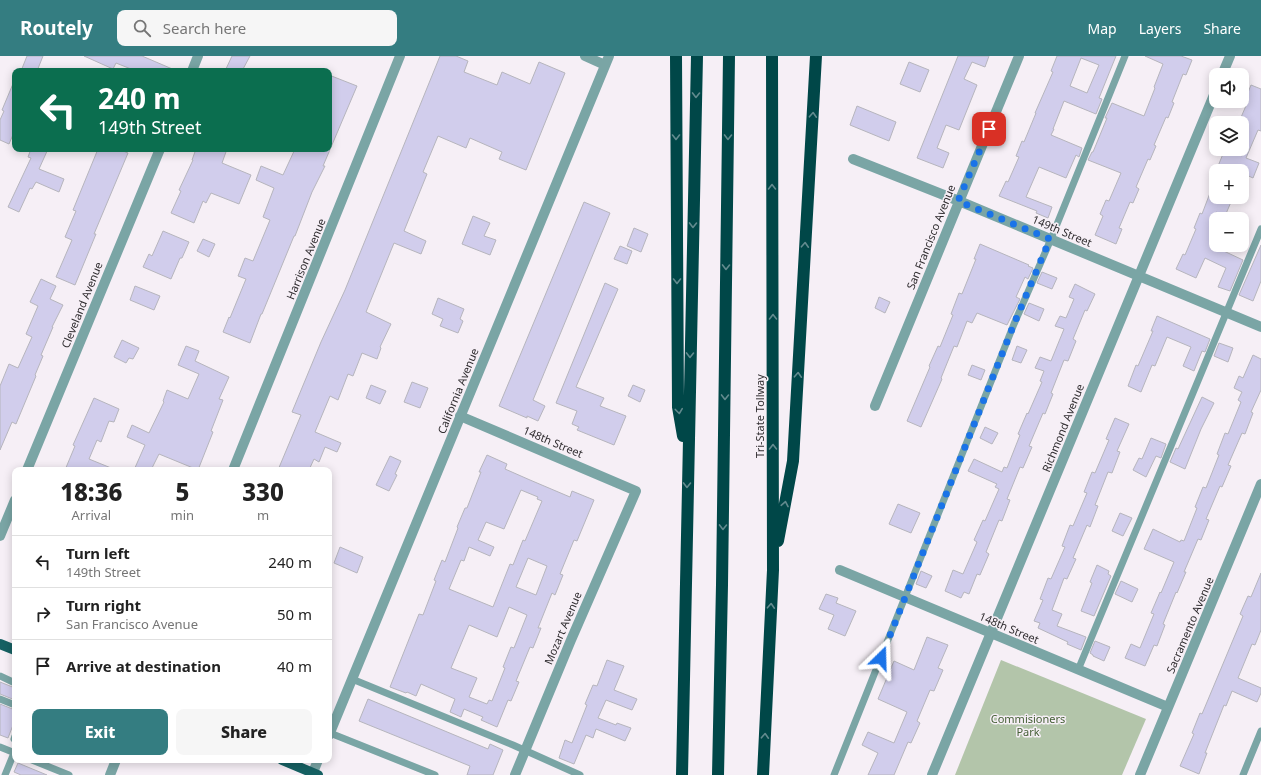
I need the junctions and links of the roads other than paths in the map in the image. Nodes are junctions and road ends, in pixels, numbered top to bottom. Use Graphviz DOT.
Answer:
graph roads {
  1 [pos="198,56"];
  2 [pos="400,56"];
  3 [pos="585,56"];
  4 [pos="676,56"];
  5 [pos="697,56"];
  6 [pos="729,56"];
  7 [pos="772,56"];
  8 [pos="816,56"];
  9 [pos="1019,56"];
  10 [pos="1125,56"];
  11 [pos="1230,56"];
  12 [pos="607,60"];
  13 [pos="193,68"];
  14 [pos="1225,68"];
  15 [pos="1209,107"];
  16 [pos="159,152"];
  17 [pos="852,159"];
  18 [pos="958,201"];
  19 [pos="1261,229"];
  20 [pos="1050,239"];
  21 [pos="1139,276"];
  22 [pos="1227,313"];
  23 [pos="1261,327"];
  24 [pos="876,406"];
  25 [pos="460,416"];
  26 [pos="688,465"];
  27 [pos="28,467"];
  28 [pos="234,467"];
  29 [pos="1261,484"];
  30 [pos="636,491"];
  31 [pos="12,507"];
  32 [pos="0,536"];
  33 [pos="773,570"];
  34 [pos="840,570"];
  35 [pos="905,597"];
  36 [pos="991,633"];
  37 [pos="0,644"];
  38 [pos="12,649"];
  39 [pos="1078,670"];
  40 [pos="352,680"];
  41 [pos="0,699"];
  42 [pos="12,703"];
  43 [pos="1168,707"];
  44 [pos="332,727"];
  45 [pos="1261,731"];
  46 [pos="332,735"];
  47 [pos="0,747"];
  48 [pos="525,751"];
  49 [pos="12,752"];
  50 [pos="12,758"];
  51 [pos="40,763"];
  52 [pos="54,763"];
  53 [pos="115,763"];
  54 [pos="289,763"];
  55 [pos="317,763"];
  56 [pos="52,768"];
  57 [pos="314,774"];
  58 [pos="5,775"];
  59 [pos="69,775"];
  60 [pos="110,775"];
  61 [pos="436,775"];
  62 [pos="516,775"];
  63 [pos="580,775"];
  64 [pos="682,775"];
  65 [pos="718,775"];
  66 [pos="763,775"];
  67 [pos="834,775"];
  68 [pos="932,775"];
  69 [pos="1140,775"];
  70 [pos="1243,775"];
  1 -- 13 [label="street"];
  2 -- 28 [label="street, Harrison Avenue"];
  3 -- 12 [label="street"];
  4 -- 26 [label="highway, one-way"];
  5 -- 26 [label="highway, one-way"];
  6 -- 65 [label="highway, one-way"];
  33 -- 7 [label="highway, Tri-State Tollway, one-way"];
  33 -- 8 [label="highway, one-way"];
  9 -- 18 [label="street, San Francisco Avenue"];
  10 -- 20 [label="lane"];
  11 -- 14 [label="street"];
  12 -- 25 [label="street, California Avenue"];
  15 -- 21 [label="street, Richmond Avenue"];
  16 -- 27 [label="street, Cleveland Avenue"];
  17 -- 18 [label="street, 149th Street"];
  18 -- 20 [label="street, 149th Street"];
  18 -- 24 [label="street, San Francisco Avenue"];
  19 -- 22 [label="lane"];
  20 -- 21 [label="street, 149th Street"];
  20 -- 35 [label="lane"];
  21 -- 22 [label="street, 149th Street"];
  21 -- 36 [label="street, Richmond Avenue"];
  22 -- 23 [label="street, 149th Street"];
  22 -- 39 [label="lane"];
  25 -- 30 [label="street, 148th Street"];
  25 -- 40 [label="street, California Avenue"];
  26 -- 64 [label="highway, one-way"];
  29 -- 43 [label="street, Sacramento Avenue"];
  30 -- 48 [label="street, Mozart Avenue"];
  31 -- 32 [label="street"];
  66 -- 33 [label="highway, Tri-State Tollway, one-way"];
  34 -- 35 [label="street, 148th Street"];
  35 -- 36 [label="street, 148th Street"];
  35 -- 67 [label="lane"];
  36 -- 39 [label="street, 148th Street"];
  36 -- 68 [label="street, Richmond Avenue"];
  37 -- 38 [label="main road"];
  39 -- 43 [label="street, 148th Street"];
  40 -- 44 [label="street, California Avenue"];
  40 -- 48 [label="lane"];
  41 -- 42 [label="lane"];
  43 -- 69 [label="street, Sacramento Avenue"];
  45 -- 70 [label="lane"];
  46 -- 61 [label="lane"];
  47 -- 49 [label="lane"];
  48 -- 62 [label="street, Mozart Avenue"];
  48 -- 63 [label="lane"];
  50 -- 58 [label="lane"];
  51 -- 56 [label="lane"];
  52 -- 56 [label="lane"];
  53 -- 60 [label="street"];
  54 -- 57 [label="main road"];
  55 -- 57 [label="street"];
  56 -- 59 [label="lane"];
}
